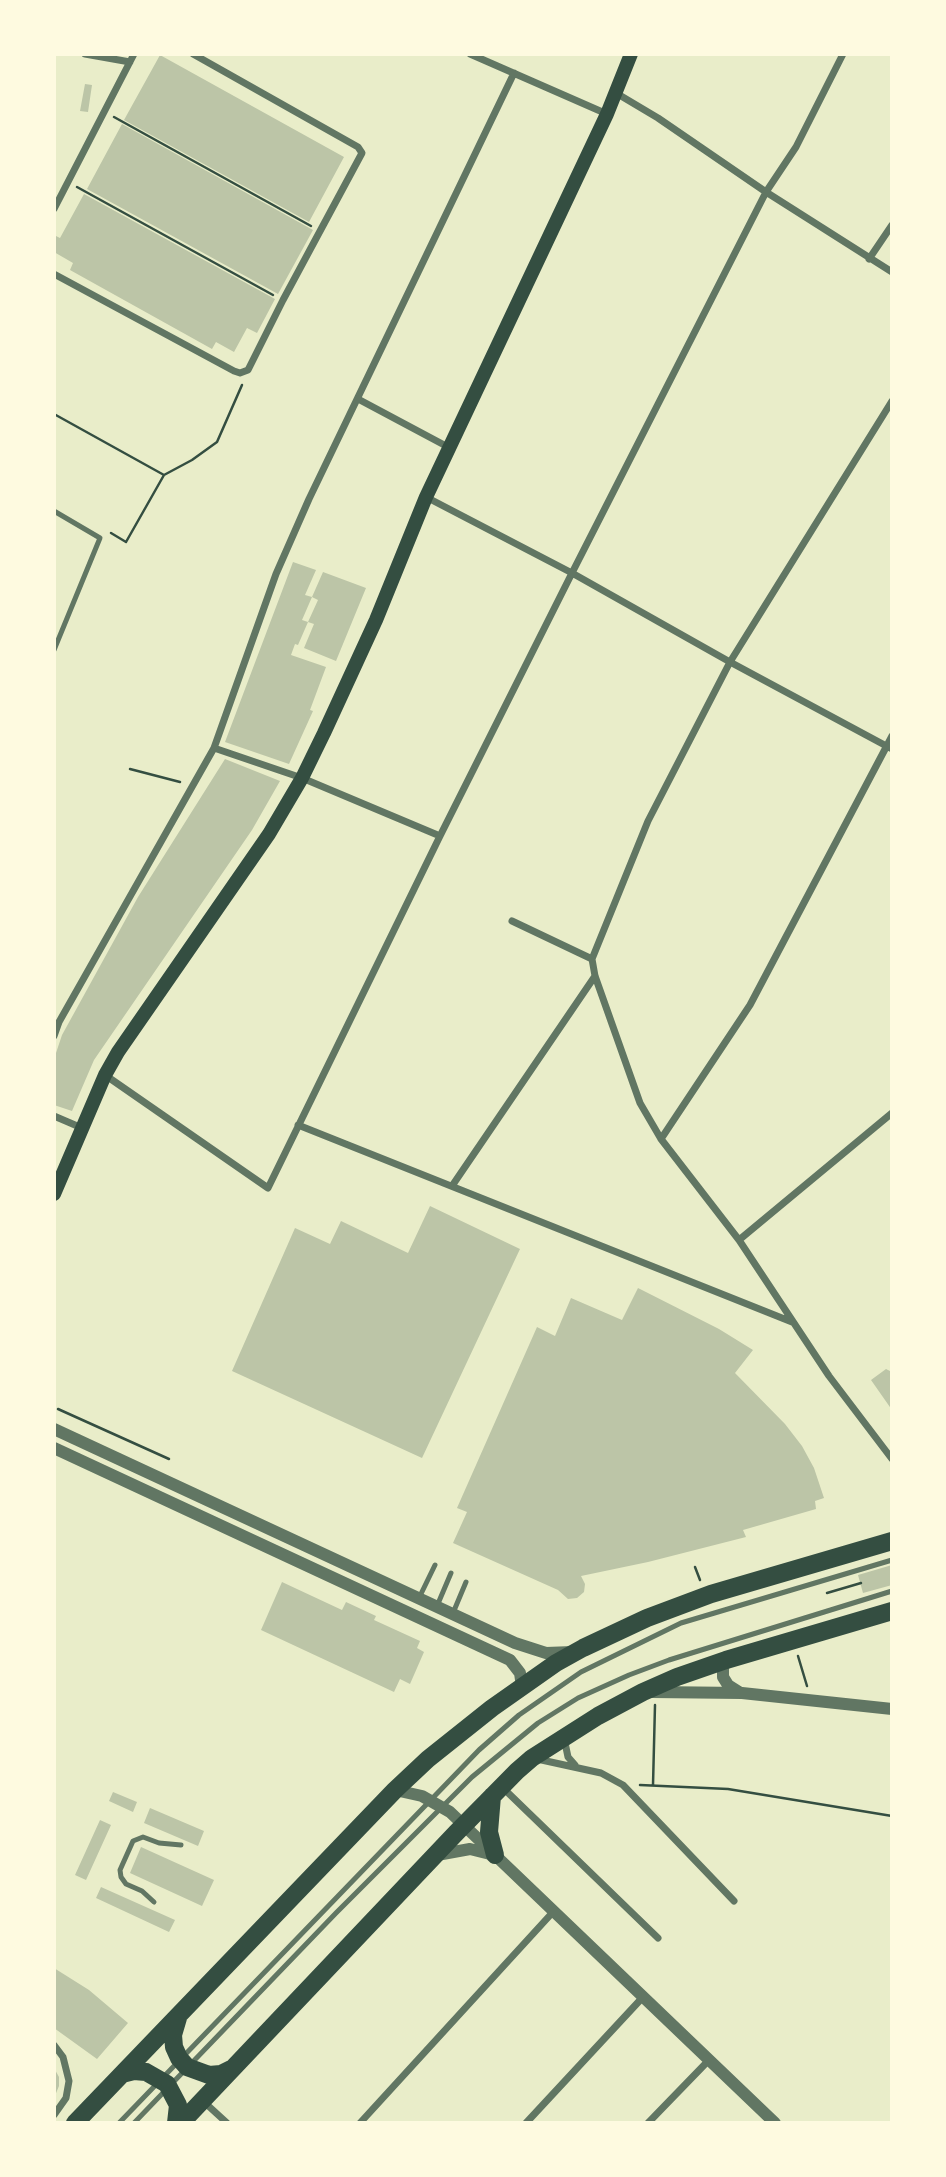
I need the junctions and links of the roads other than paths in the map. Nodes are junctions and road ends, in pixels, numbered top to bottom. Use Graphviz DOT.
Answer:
graph roads {
  1 [pos="85,54"];
  2 [pos="193,54"];
  3 [pos="470,54"];
  4 [pos="631,54"];
  5 [pos="843,54"];
  6 [pos="132,58"];
  7 [pos="514,73"];
  8 [pos="616,93"];
  9 [pos="607,114"];
  10 [pos="766,192"];
  11 [pos="54,209"];
  12 [pos="892,225"];
  13 [pos="869,259"];
  14 [pos="892,272"];
  15 [pos="54,274"];
  16 [pos="358,399"];
  17 [pos="892,401"];
  18 [pos="448,447"];
  19 [pos="426,497"];
  20 [pos="54,511"];
  21 [pos="572,573"];
  22 [pos="54,650"];
  23 [pos="730,662"];
  24 [pos="892,736"];
  25 [pos="889,747"];
  26 [pos="214,748"];
  27 [pos="302,778"];
  28 [pos="440,836"];
  29 [pos="512,921"];
  30 [pos="592,959"];
  31 [pos="596,976"];
  32 [pos="54,1036"];
  33 [pos="105,1075"];
  34 [pos="892,1113"];
  35 [pos="54,1116"];
  36 [pos="298,1125"];
  37 [pos="82,1128"];
  38 [pos="662,1139"];
  39 [pos="452,1186"];
  40 [pos="54,1194"];
  41 [pos="739,1240"];
  42 [pos="792,1322"];
  43 [pos="54,1429"];
  44 [pos="54,1448"];
  45 [pos="892,1459"];
  46 [pos="892,1541"];
  47 [pos="892,1560"];
  48 [pos="435,1565"];
  49 [pos="451,1573"];
  50 [pos="466,1582"];
  51 [pos="892,1591"];
  52 [pos="419,1598"];
  53 [pos="437,1606"];
  54 [pos="892,1611"];
  55 [pos="453,1613"];
  56 [pos="577,1652"];
  57 [pos="726,1660"];
  58 [pos="522,1687"];
  59 [pos="649,1692"];
  60 [pos="742,1693"];
  61 [pos="892,1709"];
  62 [pos="563,1737"];
  63 [pos="532,1758"];
  64 [pos="575,1766"];
  65 [pos="395,1790"];
  66 [pos="497,1791"];
  67 [pos="437,1803"];
  68 [pos="464,1825"];
  69 [pos="181,1844"];
  70 [pos="435,1855"];
  71 [pos="495,1855"];
  72 [pos="734,1901"];
  73 [pos="154,1902"];
  74 [pos="553,1912"];
  75 [pos="658,1938"];
  76 [pos="643,1997"];
  77 [pos="182,2013"];
  78 [pos="54,2045"];
  79 [pos="709,2060"];
  80 [pos="232,2069"];
  81 [pos="122,2074"];
  82 [pos="202,2100"];
  83 [pos="54,2115"];
  84 [pos="75,2123"];
  85 [pos="120,2123"];
  86 [pos="134,2123"];
  87 [pos="178,2123"];
  88 [pos="227,2123"];
  89 [pos="360,2123"];
  90 [pos="526,2123"];
  91 [pos="648,2123"];
  92 [pos="775,2123"];
  1 -- 6 [label="street"];
  2 -- 15 [label="street"];
  3 -- 7 [label="street"];
  4 -- 8 [label="main road"];
  5 -- 10 [label="street"];
  6 -- 11 [label="street"];
  7 -- 9 [label="street"];
  7 -- 16 [label="street"];
  8 -- 9 [label="main road"];
  8 -- 10 [label="street"];
  9 -- 18 [label="main road"];
  10 -- 13 [label="street"];
  10 -- 21 [label="street"];
  12 -- 13 [label="street"];
  13 -- 14 [label="street"];
  16 -- 18 [label="street"];
  16 -- 26 [label="street"];
  17 -- 23 [label="street"];
  18 -- 19 [label="main road"];
  19 -- 21 [label="street"];
  19 -- 27 [label="main road"];
  20 -- 22 [label="lane"];
  21 -- 23 [label="street"];
  21 -- 28 [label="street"];
  23 -- 25 [label="street"];
  23 -- 30 [label="street"];
  24 -- 25 [label="street"];
  25 -- 38 [label="street"];
  26 -- 27 [label="street"];
  26 -- 32 [label="street"];
  27 -- 28 [label="street"];
  27 -- 33 [label="main road"];
  28 -- 36 [label="street"];
  29 -- 30 [label="street"];
  30 -- 31 [label="street"];
  31 -- 38 [label="street"];
  31 -- 39 [label="street"];
  33 -- 36 [label="street"];
  33 -- 37 [label="main road"];
  34 -- 41 [label="street"];
  35 -- 37 [label="street"];
  36 -- 39 [label="street"];
  37 -- 40 [label="main road"];
  38 -- 41 [label="street"];
  39 -- 42 [label="street"];
  41 -- 42 [label="street"];
  42 -- 45 [label="street"];
  43 -- 52 [label="street"];
  44 -- 58 [label="street"];
  46 -- 56 [label="highway"];
  47 -- 67 [label="lane"];
  48 -- 52 [label="lane"];
  49 -- 53 [label="lane"];
  50 -- 55 [label="lane"];
  51 -- 67 [label="lane"];
  52 -- 53 [label="street"];
  53 -- 55 [label="street"];
  54 -- 57 [label="highway"];
  55 -- 56 [label="street"];
  56 -- 58 [label="highway"];
  57 -- 59 [label="highway"];
  57 -- 60 [label="street"];
  58 -- 65 [label="highway"];
  59 -- 60 [label="street"];
  59 -- 62 [label="highway"];
  60 -- 61 [label="street"];
  62 -- 63 [label="highway"];
  62 -- 64 [label="street"];
  63 -- 64 [label="street"];
  63 -- 66 [label="highway"];
  64 -- 72 [label="street"];
  65 -- 67 [label="street"];
  65 -- 77 [label="highway"];
  66 -- 68 [label="highway"];
  66 -- 71 [label="highway"];
  66 -- 75 [label="street"];
  67 -- 68 [label="street"];
  67 -- 85 [label="lane"];
  67 -- 86 [label="lane"];
  68 -- 70 [label="highway"];
  68 -- 71 [label="street"];
  69 -- 73 [label="lane"];
  70 -- 71 [label="street"];
  70 -- 80 [label="highway"];
  71 -- 74 [label="street"];
  74 -- 76 [label="street"];
  74 -- 89 [label="street"];
  76 -- 79 [label="street"];
  76 -- 90 [label="street"];
  77 -- 80 [label="highway"];
  77 -- 81 [label="highway"];
  78 -- 83 [label="street"];
  79 -- 91 [label="street"];
  79 -- 92 [label="street"];
  80 -- 82 [label="highway"];
  81 -- 84 [label="highway"];
  81 -- 87 [label="highway"];
  82 -- 87 [label="highway"];
  82 -- 88 [label="street"];
}
